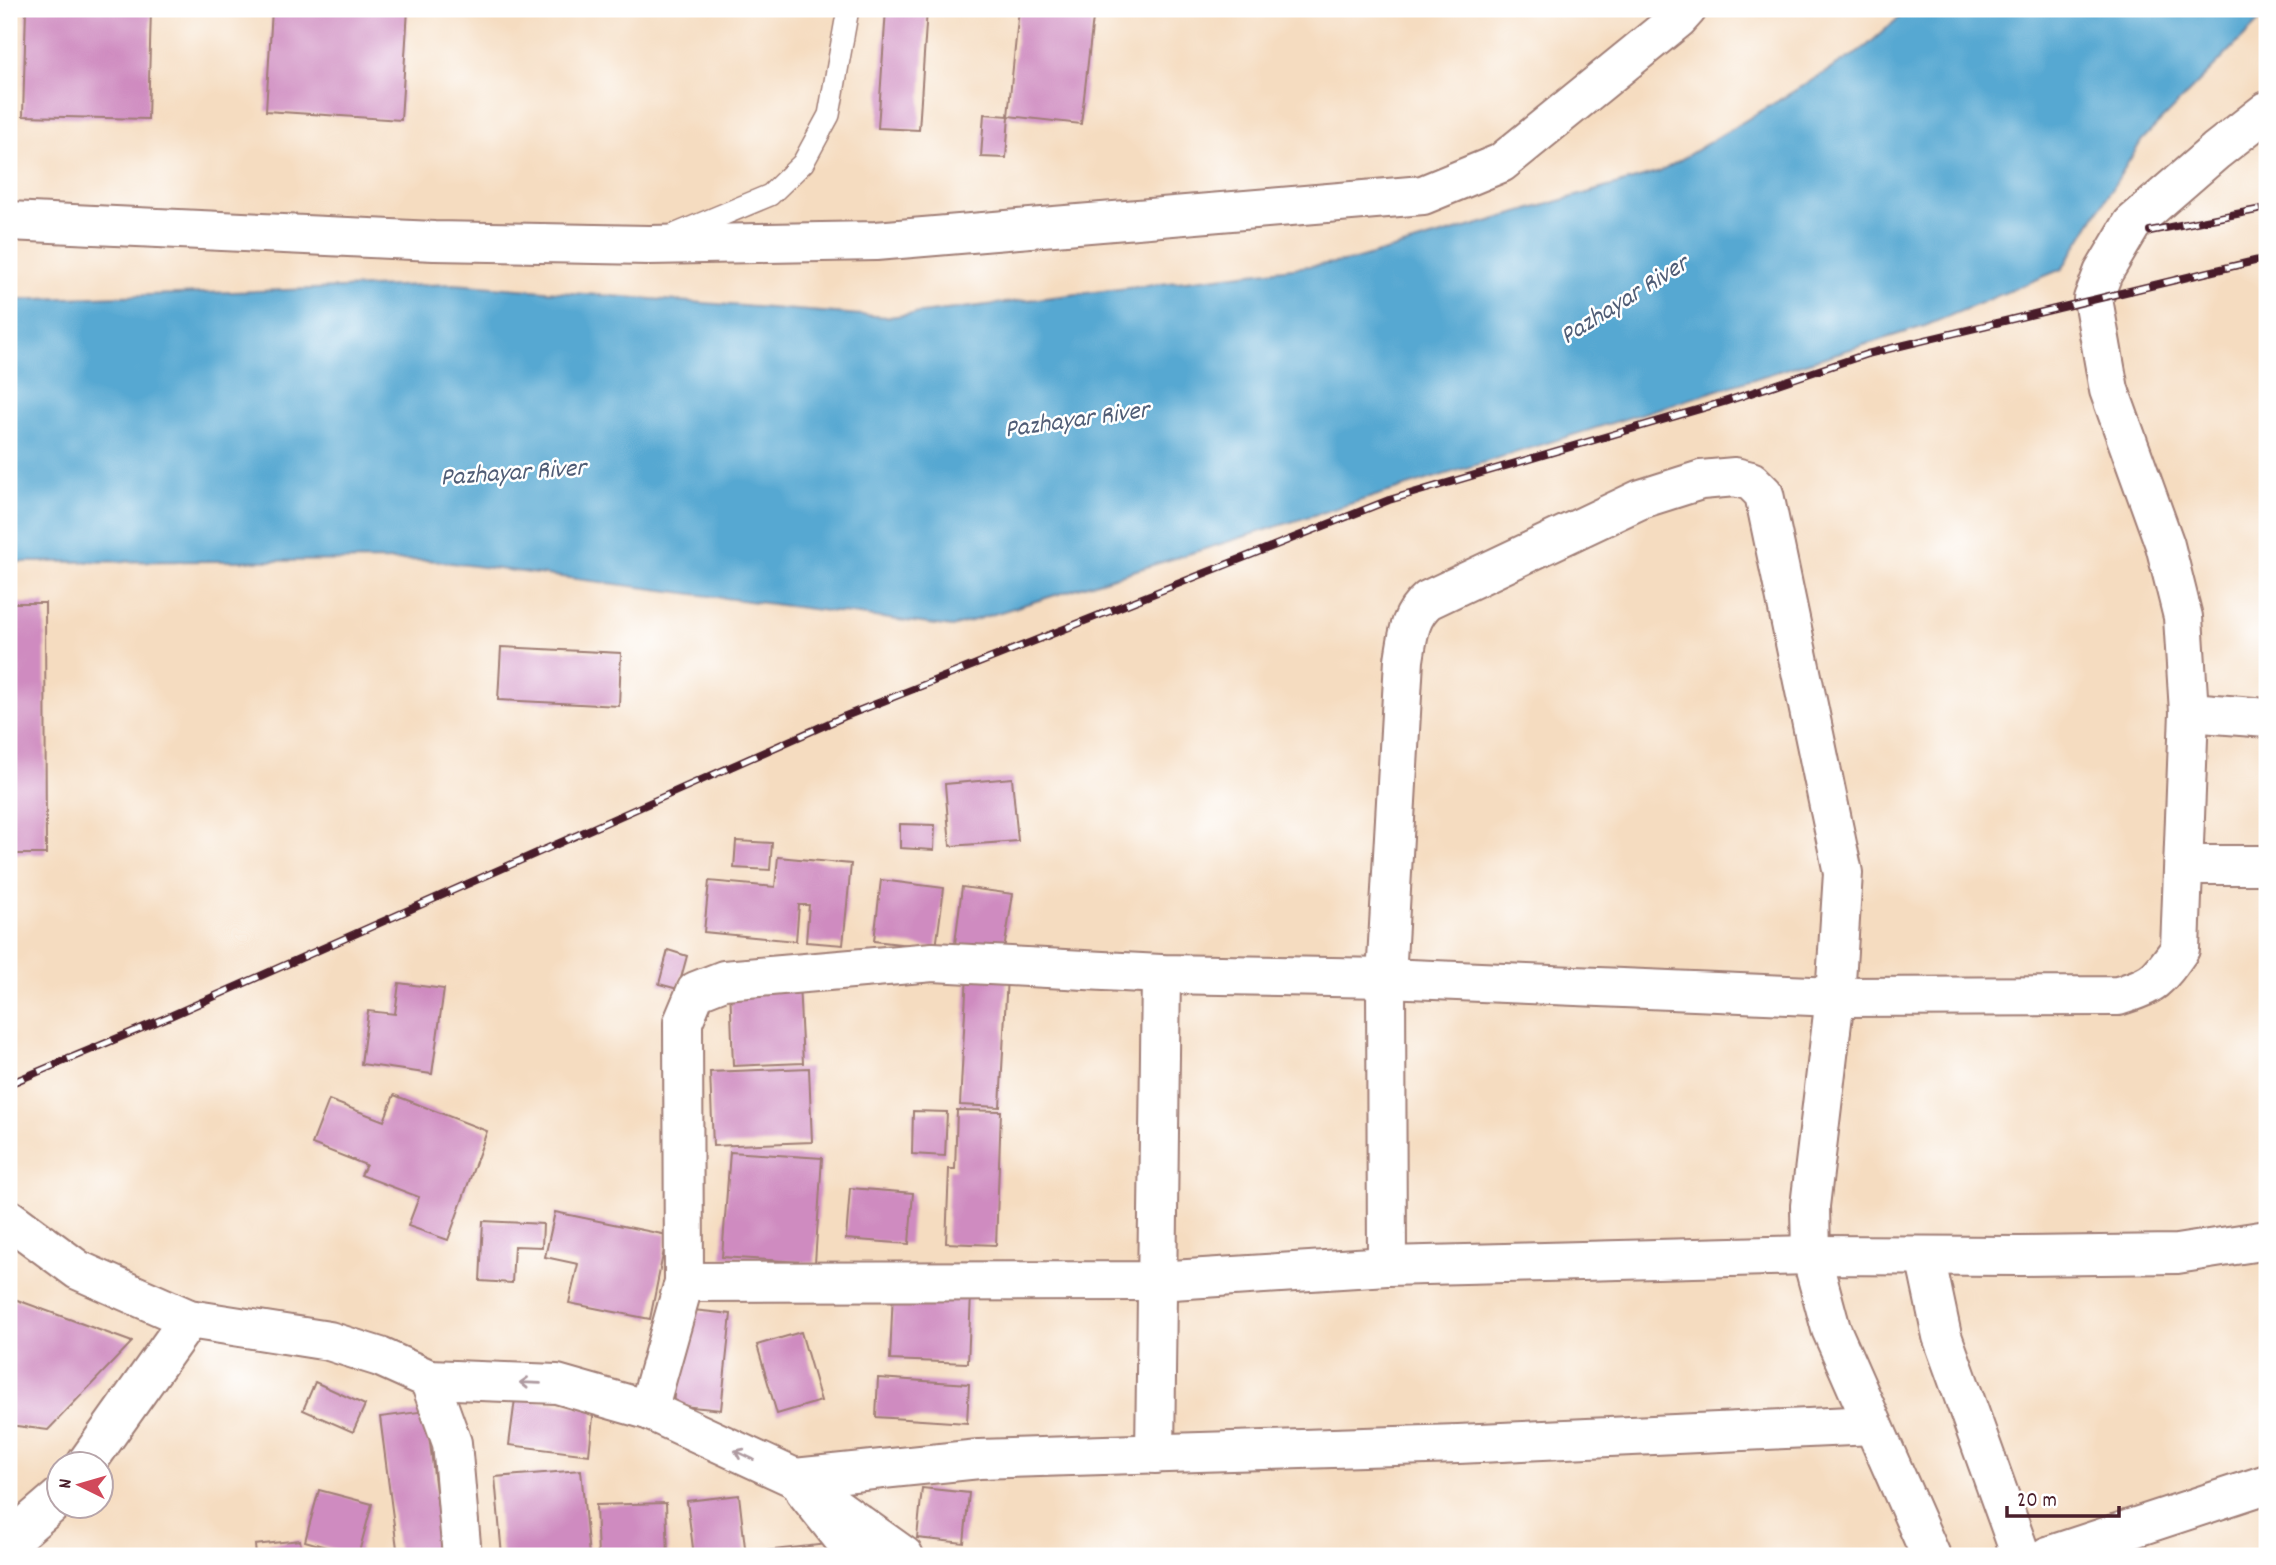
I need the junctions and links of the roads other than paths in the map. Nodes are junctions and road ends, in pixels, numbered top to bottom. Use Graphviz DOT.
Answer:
graph roads {
  1 [pos="848,9"];
  2 [pos="1688,9"];
  3 [pos="2267,111"];
  4 [pos="9,222"];
  5 [pos="649,245"];
  6 [pos="2189,712"];
  7 [pos="2267,718"];
  8 [pos="2185,865"];
  9 [pos="2267,865"];
  10 [pos="1161,974"];
  11 [pos="1386,978"];
  12 [pos="1835,997"];
  13 [pos="9,1219"];
  14 [pos="2267,1240"];
  15 [pos="1811,1255"];
  16 [pos="1925,1256"];
  17 [pos="1387,1266"];
  18 [pos="1157,1281"];
  19 [pos="684,1282"];
  20 [pos="189,1319"];
  21 [pos="429,1379"];
  22 [pos="648,1410"];
  23 [pos="1873,1425"];
  24 [pos="96,1450"];
  25 [pos="1155,1454"];
  26 [pos="795,1478"];
  27 [pos="2267,1484"];
  28 [pos="46,1508"];
  29 [pos="9,1541"];
  30 [pos="462,1556"];
  31 [pos="857,1556"];
  32 [pos="904,1556"];
  33 [pos="1931,1556"];
  34 [pos="2021,1556"];
  35 [pos="2048,1556"];
  1 -- 5 [label="lane"];
  2 -- 5 [label="main road"];
  3 -- 6 [label="main road"];
  4 -- 5 [label="main road"];
  6 -- 7 [label="main road"];
  6 -- 8 [label="main road"];
  8 -- 9 [label="main road"];
  8 -- 12 [label="main road"];
  10 -- 11 [label="main road"];
  10 -- 18 [label="main road"];
  10 -- 19 [label="main road"];
  11 -- 12 [label="main road"];
  11 -- 12 [label="main road"];
  11 -- 17 [label="main road"];
  12 -- 15 [label="main road"];
  13 -- 20 [label="main road"];
  14 -- 16 [label="main road"];
  15 -- 16 [label="main road"];
  15 -- 17 [label="main road"];
  15 -- 23 [label="main road"];
  16 -- 34 [label="main road"];
  17 -- 18 [label="main road"];
  18 -- 19 [label="main road"];
  18 -- 25 [label="main road"];
  19 -- 22 [label="main road"];
  20 -- 21 [label="main road"];
  20 -- 24 [label="main road"];
  22 -- 21 [label="main road, one-way"];
  21 -- 30 [label="main road"];
  26 -- 22 [label="main road, one-way"];
  23 -- 25 [label="main road"];
  23 -- 33 [label="main road"];
  25 -- 26 [label="main road"];
  26 -- 31 [label="main road"];
  26 -- 32 [label="main road"];
  27 -- 35 [label="main road"];
  28 -- 29 [label="main road"];
}
